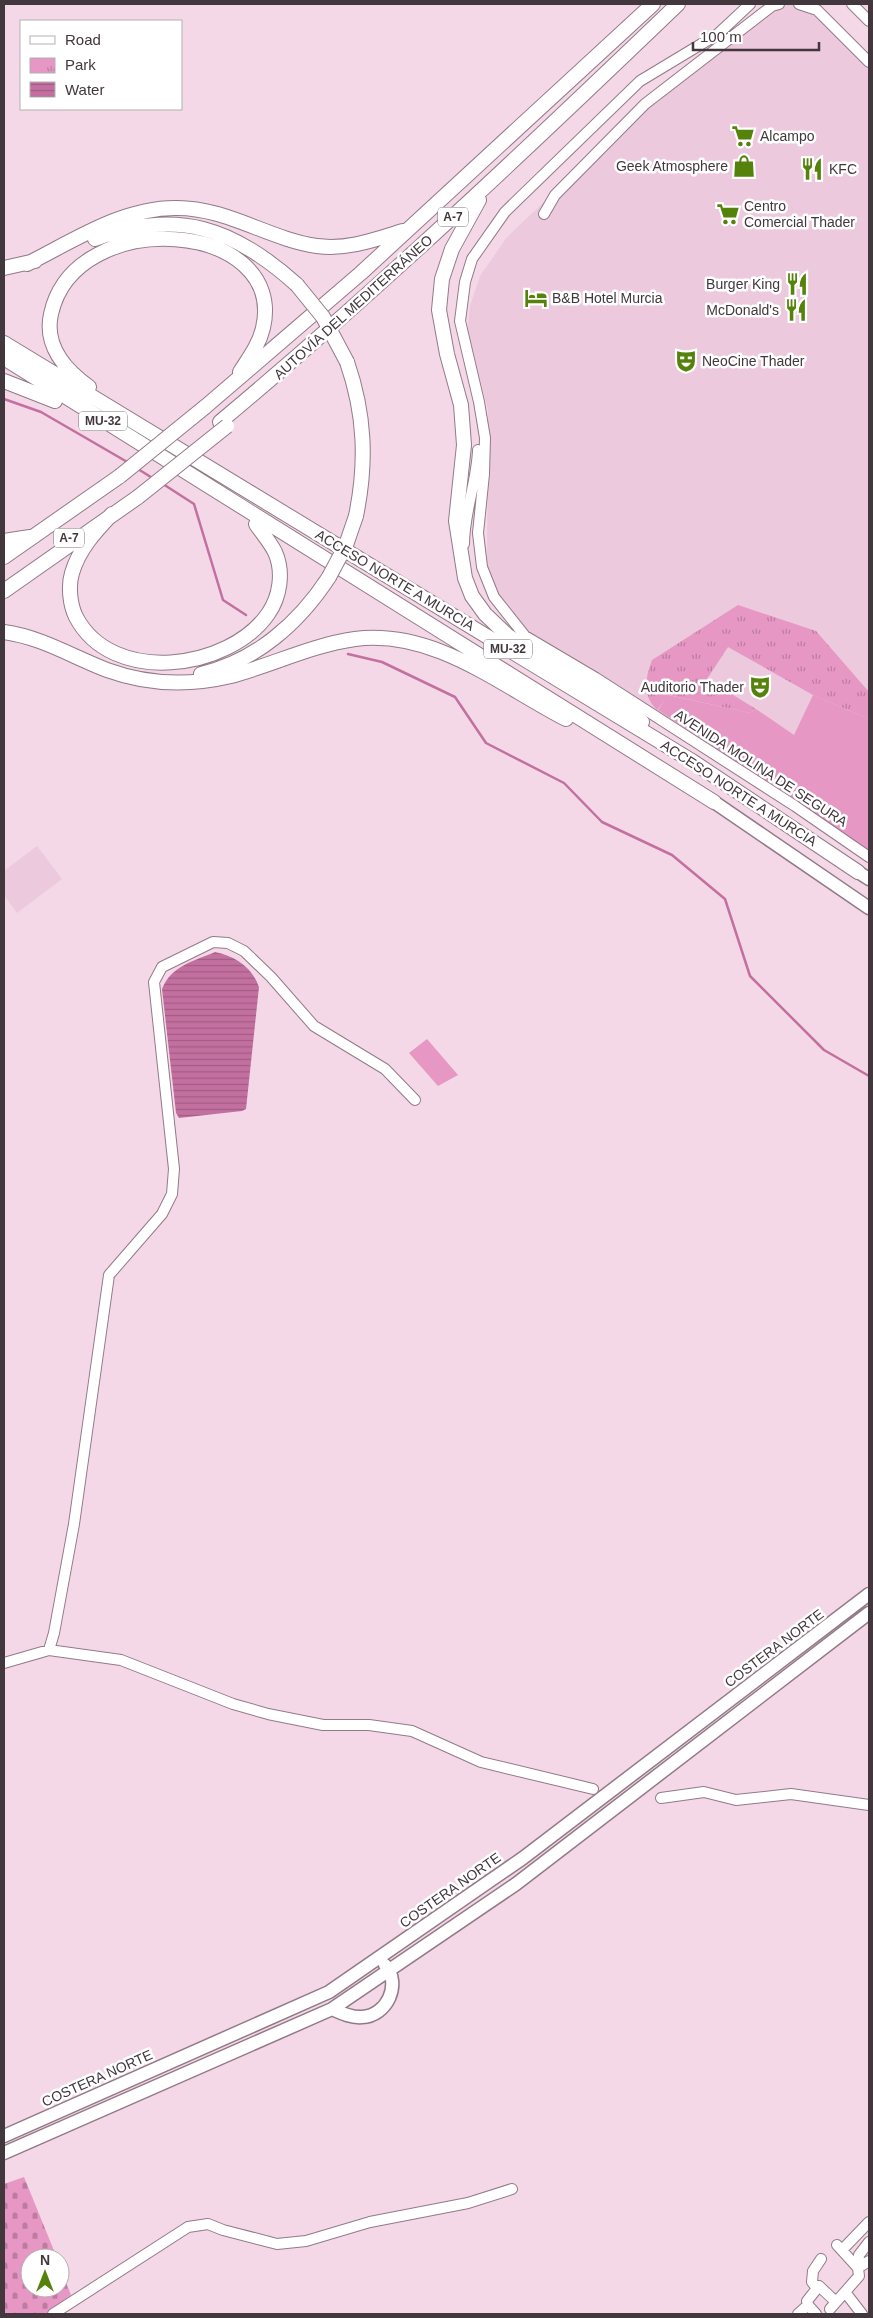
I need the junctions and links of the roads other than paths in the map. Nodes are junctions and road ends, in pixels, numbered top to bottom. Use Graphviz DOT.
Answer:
graph roads {
  1 [pos="653,4"];
  2 [pos="678,4"];
  3 [pos="750,4"];
  4 [pos="779,4"];
  5 [pos="799,4"];
  6 [pos="852,4"];
  7 [pos="869,21"];
  8 [pos="869,62"];
  9 [pos="493,182"];
  10 [pos="479,200"];
  11 [pos="544,214"];
  12 [pos="406,230"];
  13 [pos="27,264"];
  14 [pos="4,268"];
  15 [pos="4,343"];
  16 [pos="4,358"];
  17 [pos="4,366"];
  18 [pos="4,381"];
  19 [pos="232,384"];
  20 [pos="55,401"];
  21 [pos="479,402"];
  22 [pos="224,424"];
  23 [pos="154,434"];
  24 [pos="135,493"];
  25 [pos="112,514"];
  26 [pos="256,524"];
  27 [pos="36,536"];
  28 [pos="4,541"];
  29 [pos="4,557"];
  30 [pos="464,578"];
  31 [pos="4,582"];
  32 [pos="4,591"];
  33 [pos="4,632"];
  34 [pos="126,676"];
  35 [pos="596,733"];
  36 [pos="692,761"];
  37 [pos="714,802"];
  38 [pos="869,857"];
  39 [pos="864,876"];
  40 [pos="869,908"];
  41 [pos="415,1100"];
  42 [pos="869,1594"];
  43 [pos="869,1613"];
  44 [pos="49,1650"];
  45 [pos="4,1663"];
  46 [pos="593,1788"];
  47 [pos="662,1798"];
  48 [pos="869,1805"];
  49 [pos="380,1958"];
  50 [pos="390,1970"];
  51 [pos="332,2009"];
  52 [pos="4,2136"];
  53 [pos="4,2153"];
  54 [pos="512,2189"];
  55 [pos="869,2222"];
  56 [pos="869,2242"];
  57 [pos="821,2259"];
  58 [pos="869,2261"];
  59 [pos="858,2268"];
  60 [pos="817,2288"];
  61 [pos="845,2292"];
  62 [pos="808,2305"];
  63 [pos="869,2308"];
  64 [pos="859,2313"];
  65 [pos="53,2314"];
  66 [pos="798,2314"];
  67 [pos="816,2314"];
  1 -- 12 [label="highway, AUTOVÍA DEL MEDITERRÁNEO / A-7"];
  2 -- 9 [label="highway, AUTOVÍA DEL MEDITERRÁNEO / A-7"];
  3 -- 21 [label="street"];
  4 -- 11 [label="street"];
  5 -- 8 [label="street"];
  6 -- 7 [label="street"];
  9 -- 10 [label="highway"];
  9 -- 22 [label="highway, AUTOVÍA DEL MEDITERRÁNEO / A-7"];
  10 -- 22 [label="highway"];
  10 -- 30 [label="highway"];
  12 -- 13 [label="highway"];
  12 -- 19 [label="highway, AUTOVÍA DEL MEDITERRÁNEO / A-7"];
  13 -- 14 [label="highway"];
  13 -- 34 [label="highway, bridge"];
  15 -- 23 [label="highway, ACCESO NORTE A MURCIA / MU-32"];
  16 -- 37 [label="highway, ACCESO NORTE A MURCIA / MU-32"];
  17 -- 20 [label="highway"];
  18 -- 20 [label="highway"];
  19 -- 23 [label="highway"];
  19 -- 27 [label="highway, AUTOVÍA DEL MEDITERRÁNEO / A-7, bridge"];
  20 -- 26 [label="highway"];
  21 -- 30 [label="street"];
  21 -- 38 [label="street, AVENIDA MOLINA DE SEGURA"];
  22 -- 24 [label="highway, AUTOVÍA DEL MEDITERRÁNEO / A-7"];
  23 -- 36 [label="highway, ACCESO NORTE A MURCIA / MU-32"];
  24 -- 25 [label="highway"];
  24 -- 31 [label="highway, AUTOVÍA DEL MEDITERRÁNEO / A-7"];
  25 -- 26 [label="highway"];
  25 -- 32 [label="highway"];
  26 -- 35 [label="highway"];
  27 -- 28 [label="highway"];
  27 -- 29 [label="highway, AUTOVÍA DEL MEDITERRÁNEO / A-7"];
  30 -- 36 [label="highway"];
  33 -- 34 [label="highway"];
  34 -- 35 [label="highway"];
  35 -- 37 [label="highway"];
  36 -- 39 [label="highway, ACCESO NORTE A MURCIA / MU-32"];
  37 -- 40 [label="main road"];
  41 -- 44 [label="street"];
  42 -- 49 [label="main road, COSTERA NORTE"];
  43 -- 50 [label="main road"];
  44 -- 45 [label="street"];
  44 -- 46 [label="street"];
  47 -- 48 [label="street"];
  49 -- 50 [label="main road"];
  49 -- 52 [label="main road, COSTERA NORTE"];
  50 -- 51 [label="main road"];
  50 -- 51 [label="main road"];
  51 -- 53 [label="main road"];
  54 -- 65 [label="street"];
  55 -- 59 [label="street"];
  56 -- 59 [label="street"];
  57 -- 60 [label="street"];
  58 -- 59 [label="street"];
  59 -- 61 [label="street"];
  60 -- 61 [label="street"];
  60 -- 62 [label="street"];
  61 -- 64 [label="street"];
  62 -- 66 [label="street"];
  62 -- 67 [label="street"];
  63 -- 64 [label="street"];
}
